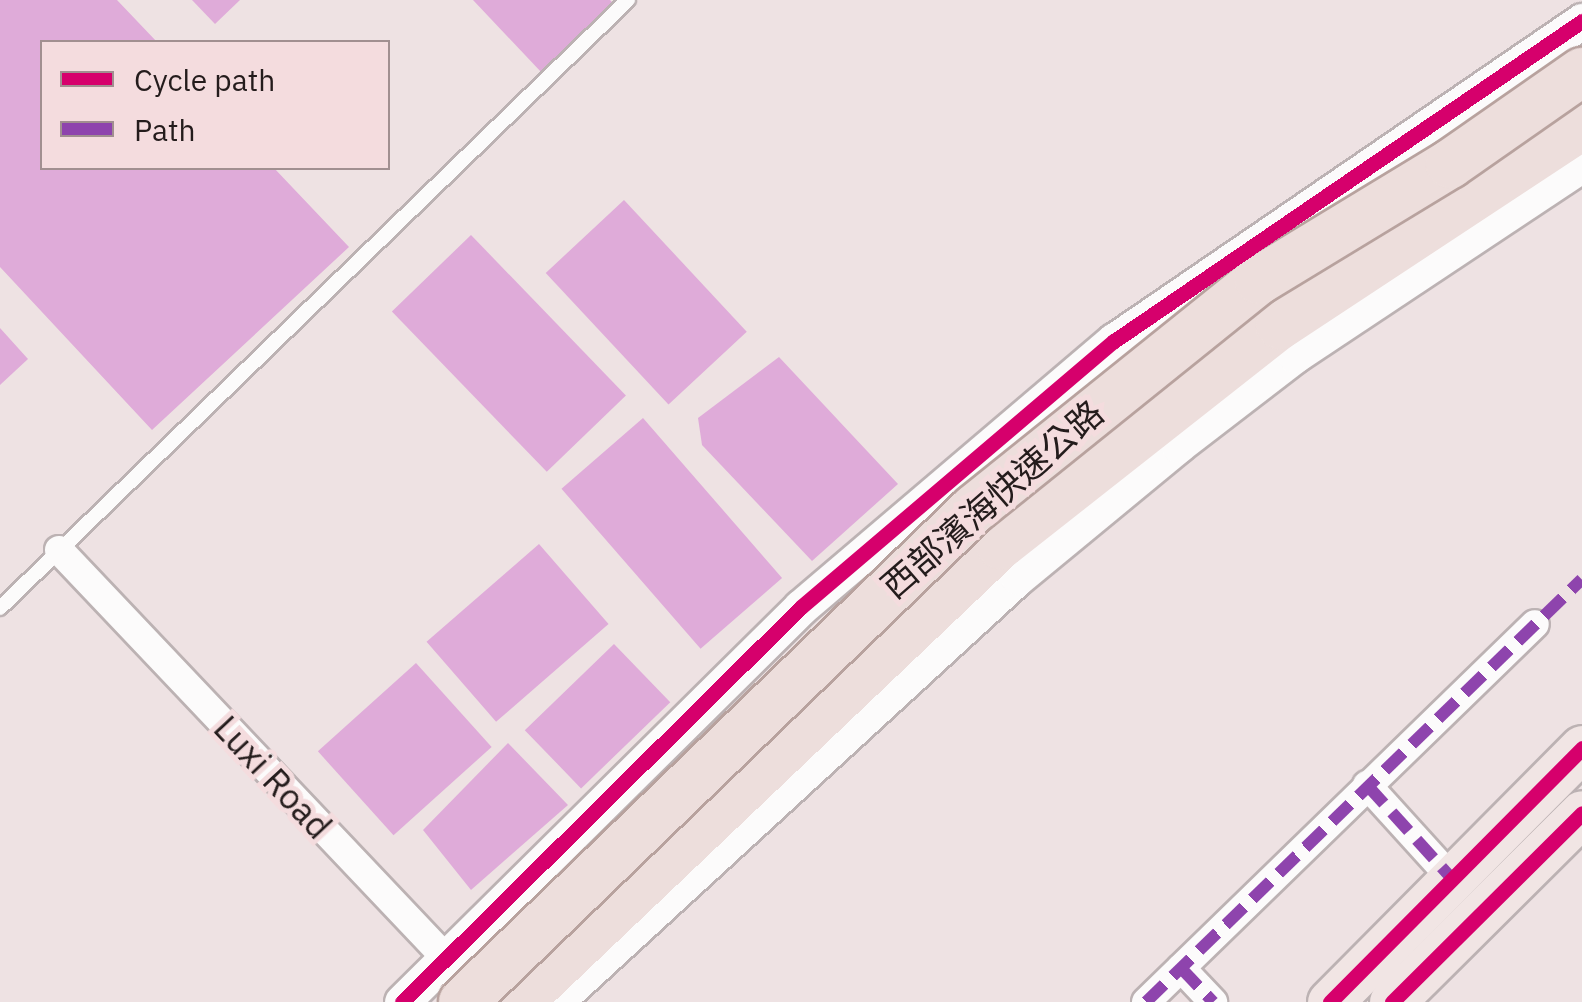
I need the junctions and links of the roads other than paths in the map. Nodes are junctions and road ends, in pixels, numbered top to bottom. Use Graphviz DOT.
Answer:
graph roads {
  1 [pos="628,0"];
  2 [pos="1582,21"];
  3 [pos="1582,72"];
  4 [pos="1582,126"];
  5 [pos="1582,164"];
  6 [pos="59,550"];
  7 [pos="0,608"];
  8 [pos="1535,624"];
  9 [pos="1582,748"];
  10 [pos="1367,786"];
  11 [pos="1582,813"];
  12 [pos="1456,882"];
  13 [pos="1181,968"];
  14 [pos="455,981"];
  15 [pos="402,1002"];
  16 [pos="490,1002"];
  17 [pos="519,1002"];
  18 [pos="556,1002"];
  19 [pos="1146,1002"];
  20 [pos="1213,1002"];
  21 [pos="1330,1002"];
  22 [pos="1392,1002"];
  1 -- 6 [label="lane"];
  2 -- 14 [label="street"];
  3 -- 14 [label="highway, 西部濱海快速公路, bridge"];
  4 -- 17 [label="highway, 西部濱海快速公路"];
  5 -- 18 [label="street"];
  6 -- 7 [label="lane"];
  6 -- 14 [label="street, Luxi Road"];
  8 -- 10 [label="street"];
  9 -- 12 [label="main road"];
  10 -- 12 [label="street"];
  10 -- 13 [label="street"];
  11 -- 22 [label="main road"];
  12 -- 21 [label="main road"];
  13 -- 19 [label="street"];
  13 -- 20 [label="street"];
  14 -- 15 [label="street"];
  14 -- 16 [label="street, Luxi Road"];
}
